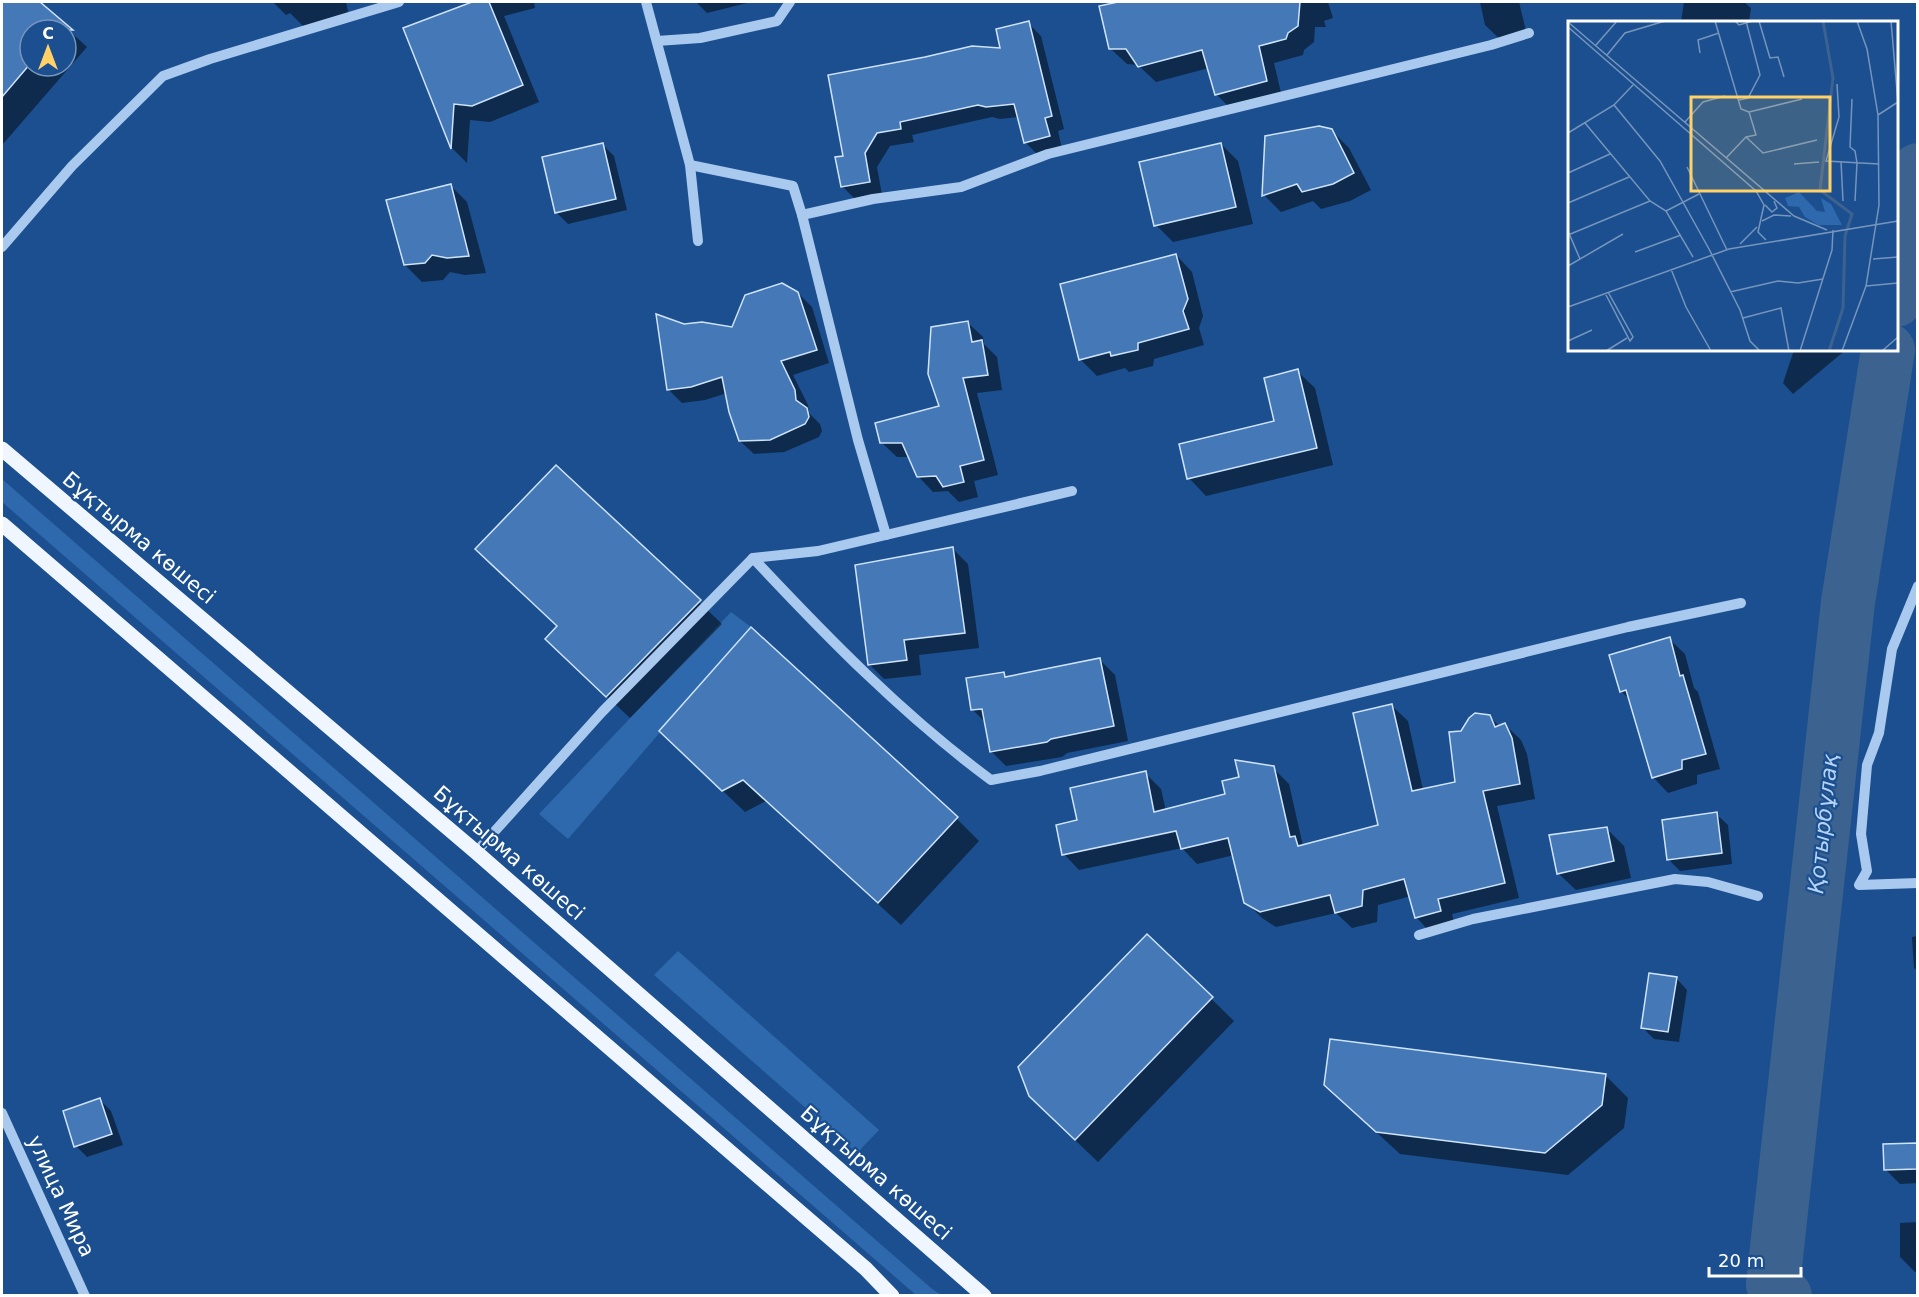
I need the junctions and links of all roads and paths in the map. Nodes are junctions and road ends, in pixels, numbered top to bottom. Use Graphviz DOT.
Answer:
graph roads {
  1 [pos="399,2"];
  2 [pos="646,2"];
  3 [pos="790,2"];
  4 [pos="1529,33"];
  5 [pos="657,41"];
  6 [pos="690,165"];
  7 [pos="802,215"];
  8 [pos="698,241"];
  9 [pos="2,247"];
  10 [pos="2,449"];
  11 [pos="1072,491"];
  12 [pos="2,524"];
  13 [pos="886,535"];
  14 [pos="753,558"];
  15 [pos="1917,586"];
  16 [pos="1741,603"];
  17 [pos="477,852"];
  18 [pos="1917,883"];
  19 [pos="1758,896"];
  20 [pos="1419,935"];
  21 [pos="2,1113"];
  22 [pos="85,1296"];
  23 [pos="892,1296"];
  24 [pos="984,1296"];
  1 -- 9 [label="street"];
  2 -- 5 [label="street"];
  3 -- 5 [label="street"];
  4 -- 7 [label="street"];
  5 -- 6 [label="street"];
  6 -- 7 [label="street"];
  6 -- 8 [label="street"];
  7 -- 13 [label="street"];
  10 -- 17 [label="main road, Бұқтырма көшесі"];
  11 -- 13 [label="street"];
  12 -- 23 [label="main road"];
  13 -- 14 [label="street"];
  14 -- 16 [label="street"];
  14 -- 17 [label="street"];
  15 -- 18 [label="street"];
  17 -- 24 [label="main road, Бұқтырма көшесі"];
  19 -- 20 [label="street"];
  21 -- 22 [label="street, улица Мира"];
}
